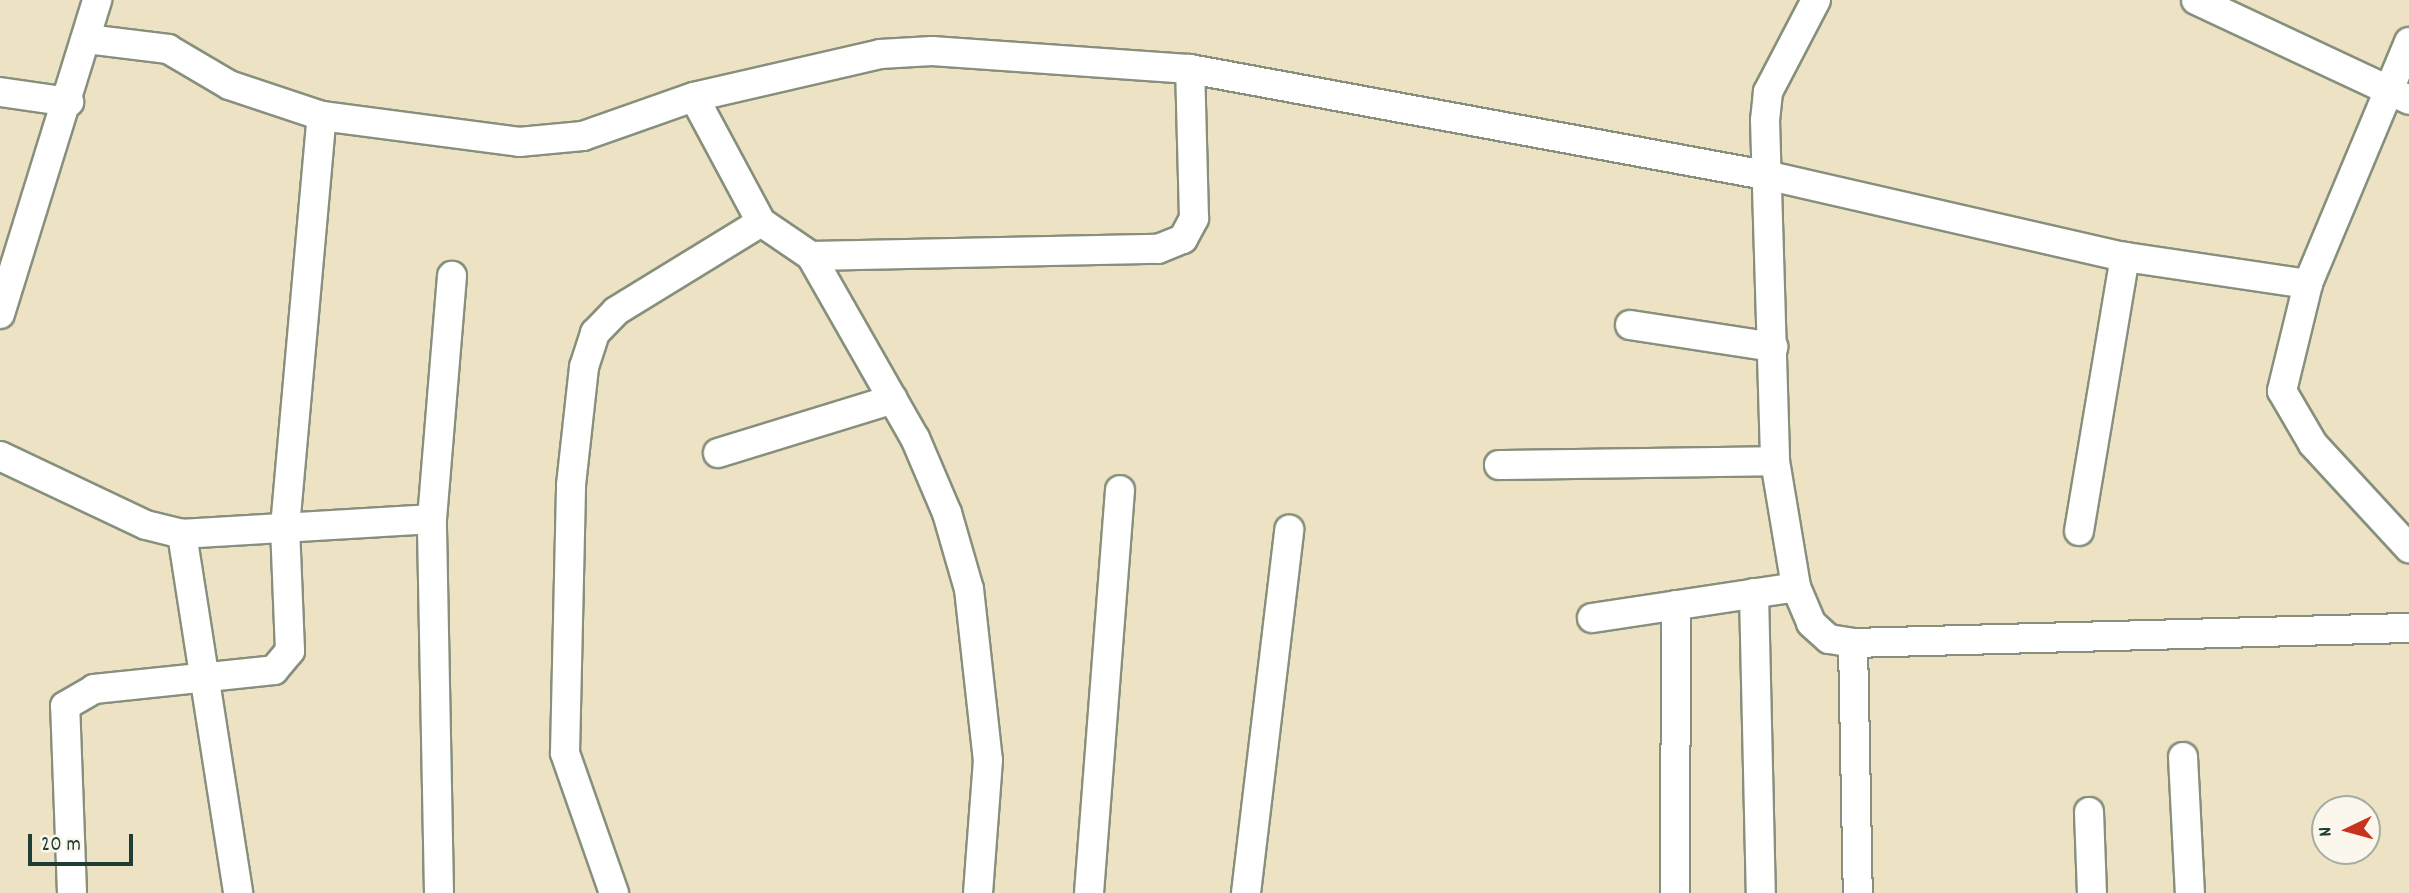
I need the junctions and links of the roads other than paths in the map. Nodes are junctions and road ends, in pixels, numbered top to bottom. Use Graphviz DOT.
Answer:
graph roads {
  1 [pos="97,0"];
  2 [pos="1816,0"];
  3 [pos="2196,0"];
  4 [pos="87,39"];
  5 [pos="2409,42"];
  6 [pos="1190,69"];
  7 [pos="0,92"];
  8 [pos="2399,95"];
  9 [pos="694,97"];
  10 [pos="69,102"];
  11 [pos="322,116"];
  12 [pos="1770,176"];
  13 [pos="761,222"];
  14 [pos="811,256"];
  15 [pos="2124,257"];
  16 [pos="452,276"];
  17 [pos="2308,284"];
  18 [pos="0,314"];
  19 [pos="1630,326"];
  20 [pos="1773,346"];
  21 [pos="893,399"];
  22 [pos="718,453"];
  23 [pos="0,456"];
  24 [pos="1775,461"];
  25 [pos="1499,465"];
  26 [pos="1120,491"];
  27 [pos="432,519"];
  28 [pos="285,527"];
  29 [pos="1289,530"];
  30 [pos="2079,531"];
  31 [pos="182,534"];
  32 [pos="2409,548"];
  33 [pos="1796,587"];
  34 [pos="1754,593"];
  35 [pos="1676,605"];
  36 [pos="1592,618"];
  37 [pos="2409,628"];
  38 [pos="1853,643"];
  39 [pos="201,680"];
  40 [pos="2183,757"];
  41 [pos="2089,812"];
  42 [pos="72,893"];
  43 [pos="238,893"];
  44 [pos="439,893"];
  45 [pos="614,893"];
  46 [pos="978,893"];
  47 [pos="1089,893"];
  48 [pos="1246,893"];
  49 [pos="1675,893"];
  50 [pos="1761,893"];
  51 [pos="1858,893"];
  52 [pos="2092,893"];
  53 [pos="2190,893"];
  1 -- 4 [label="street"];
  2 -- 12 [label="street"];
  3 -- 8 [label="street"];
  4 -- 10 [label="street"];
  4 -- 11 [label="street"];
  5 -- 8 [label="street"];
  6 -- 9 [label="street"];
  6 -- 12 [label="street"];
  6 -- 14 [label="street"];
  7 -- 10 [label="street"];
  8 -- 17 [label="street"];
  9 -- 11 [label="street"];
  9 -- 13 [label="street"];
  10 -- 18 [label="street"];
  11 -- 28 [label="street"];
  12 -- 15 [label="street"];
  12 -- 20 [label="street"];
  13 -- 14 [label="street"];
  13 -- 45 [label="street"];
  14 -- 21 [label="street"];
  15 -- 17 [label="street"];
  15 -- 30 [label="street"];
  16 -- 27 [label="street"];
  17 -- 32 [label="street"];
  19 -- 20 [label="street"];
  20 -- 24 [label="street"];
  21 -- 22 [label="street"];
  21 -- 46 [label="street"];
  23 -- 31 [label="street"];
  24 -- 25 [label="street"];
  24 -- 33 [label="street"];
  26 -- 47 [label="street"];
  27 -- 28 [label="street"];
  27 -- 44 [label="street"];
  28 -- 31 [label="street"];
  28 -- 39 [label="street"];
  29 -- 48 [label="street"];
  31 -- 39 [label="street"];
  33 -- 34 [label="street"];
  33 -- 38 [label="street"];
  34 -- 35 [label="street"];
  34 -- 50 [label="street"];
  35 -- 36 [label="street"];
  35 -- 49 [label="street"];
  37 -- 38 [label="street"];
  38 -- 51 [label="street"];
  39 -- 42 [label="street"];
  39 -- 43 [label="street"];
  40 -- 53 [label="street"];
  41 -- 52 [label="street"];
}
